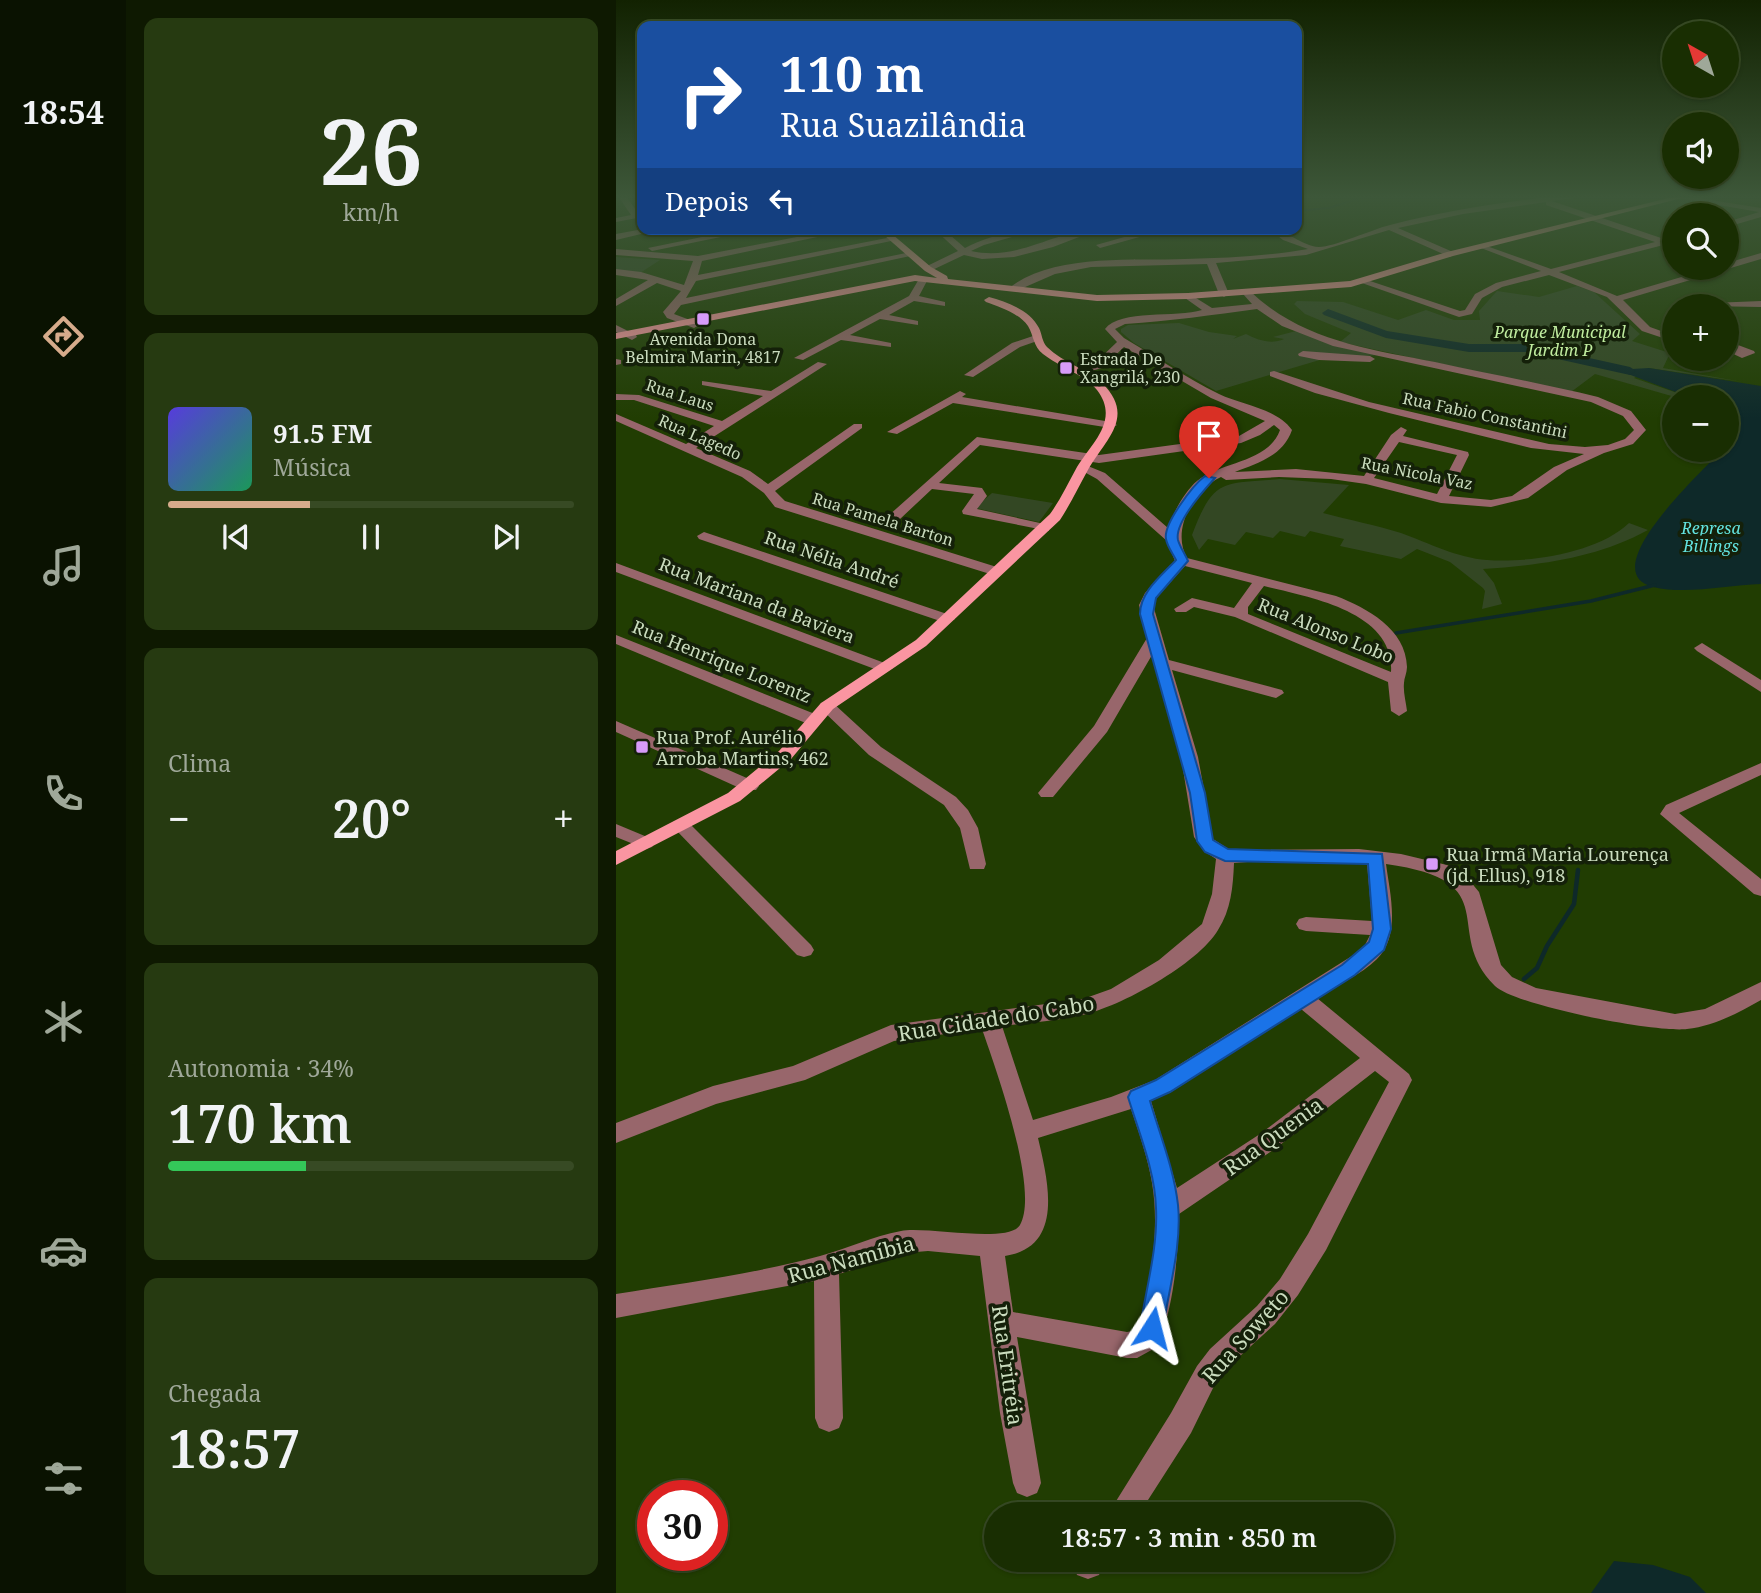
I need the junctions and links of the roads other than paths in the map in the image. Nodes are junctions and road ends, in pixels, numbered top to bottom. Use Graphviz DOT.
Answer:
graph roads {
  1 [pos="695,270"];
  2 [pos="736,270"];
  3 [pos="835,270"];
  4 [pos="923,270"];
  5 [pos="936,270"];
  6 [pos="1060,270"];
  7 [pos="1215,270"];
  8 [pos="1400,270"];
  9 [pos="1549,271"];
  10 [pos="616,272"];
  11 [pos="928,276"];
  12 [pos="692,279"];
  13 [pos="655,280"];
  14 [pos="1678,280"];
  15 [pos="1364,282"];
  16 [pos="980,285"];
  17 [pos="686,289"];
  18 [pos="964,290"];
  19 [pos="1009,291"];
  20 [pos="1246,292"];
  21 [pos="1224,294"];
  22 [pos="1188,296"];
  23 [pos="913,298"];
  24 [pos="1617,299"];
  25 [pos="989,300"];
  26 [pos="679,302"];
  27 [pos="616,303"];
  28 [pos="1761,303"];
  29 [pos="942,304"];
  30 [pos="1739,304"];
  31 [pos="1256,306"];
  32 [pos="1009,309"];
  33 [pos="1210,312"];
  34 [pos="880,316"];
  35 [pos="914,323"];
  36 [pos="692,324"];
  37 [pos="616,328"];
  38 [pos="1662,335"];
  39 [pos="630,336"];
  40 [pos="842,337"];
  41 [pos="616,338"];
  42 [pos="1035,338"];
  43 [pos="1123,342"];
  44 [pos="887,345"];
  45 [pos="1303,354"];
  46 [pos="1387,356"];
  47 [pos="1080,371"];
  48 [pos="1274,373"];
  49 [pos="969,375"];
  50 [pos="706,383"];
  51 [pos="963,393"];
  52 [pos="775,395"];
  53 [pos="620,397"];
  54 [pos="951,400"];
  55 [pos="1410,415"];
  56 [pos="616,417"];
  57 [pos="1273,420"];
  58 [pos="1111,425"];
  59 [pos="725,426"];
  60 [pos="858,426"];
  61 [pos="893,432"];
  62 [pos="1395,438"];
  63 [pos="686,449"];
  64 [pos="1604,449"];
  65 [pos="1086,463"];
  66 [pos="1209,478"];
  67 [pos="1367,481"];
  68 [pos="928,485"];
  69 [pos="768,490"];
  70 [pos="1441,499"];
  71 [pos="895,516"];
  72 [pos="1044,528"];
  73 [pos="704,536"];
  74 [pos="1172,539"];
  75 [pos="1182,561"];
  76 [pos="616,567"];
  77 [pos="995,572"];
  78 [pos="1261,580"];
  79 [pos="1181,609"];
  80 [pos="1240,614"];
  81 [pos="948,619"];
  82 [pos="1154,638"];
  83 [pos="616,639"];
  84 [pos="1702,648"];
  85 [pos="1162,663"];
  86 [pos="885,668"];
  87 [pos="1396,683"];
  88 [pos="1761,687"];
  89 [pos="1276,693"];
  90 [pos="827,706"];
  91 [pos="1399,711"];
  92 [pos="814,720"];
  93 [pos="616,726"];
  94 [pos="1761,768"];
  95 [pos="750,786"];
  96 [pos="1047,793"];
  97 [pos="681,825"];
  98 [pos="616,830"];
  99 [pos="646,843"];
  100 [pos="619,853"];
  101 [pos="1225,855"];
  102 [pos="1376,858"];
  103 [pos="977,864"];
  104 [pos="1761,889"];
  105 [pos="1306,924"];
  106 [pos="1382,929"];
  107 [pos="804,950"];
  108 [pos="1761,990"];
  109 [pos="1302,998"];
  110 [pos="989,1019"];
  111 [pos="1375,1059"];
  112 [pos="1138,1097"];
  113 [pos="1025,1132"];
  114 [pos="616,1133"];
  115 [pos="1167,1208"];
  116 [pos="991,1246"];
  117 [pos="826,1266"];
  118 [pos="616,1307"];
  119 [pos="1001,1322"];
  120 [pos="829,1418"];
  121 [pos="1027,1483"];
  122 [pos="1130,1502"];
  1 -- 12 [label="street"];
  2 -- 12 [label="street"];
  3 -- 26 [label="street"];
  4 -- 11 [label="main road"];
  5 -- 11 [label="street"];
  6 -- 19 [label="street"];
  7 -- 21 [label="street"];
  8 -- 15 [label="main road"];
  9 -- 15 [label="street"];
  9 -- 24 [label="street"];
  10 -- 13 [label="street"];
  11 -- 16 [label="main road"];
  11 -- 18 [label="main road"];
  11 -- 23 [label="street"];
  11 -- 36 [label="main road"];
  11 -- 36 [label="main road"];
  12 -- 17 [label="street"];
  13 -- 17 [label="street"];
  13 -- 27 [label="street"];
  14 -- 24 [label="street"];
  15 -- 20 [label="main road"];
  16 -- 18 [label="main road"];
  16 -- 19 [label="main road"];
  17 -- 26 [label="street"];
  18 -- 25 [label="main road"];
  19 -- 22 [label="main road"];
  19 -- 25 [label="main road"];
  19 -- 32 [label="main road"];
  20 -- 21 [label="main road"];
  20 -- 31 [label="street, Rua Fabio Constantini"];
  21 -- 22 [label="main road"];
  22 -- 33 [label="street"];
  23 -- 29 [label="street"];
  23 -- 34 [label="street"];
  24 -- 38 [label="street"];
  25 -- 32 [label="main road"];
  26 -- 36 [label="street"];
  28 -- 30 [label="street"];
  31 -- 33 [label="street"];
  31 -- 46 [label="street, Rua Fabio Constantini"];
  32 -- 42 [label="main road"];
  33 -- 43 [label="street"];
  34 -- 35 [label="street"];
  34 -- 40 [label="street"];
  36 -- 39 [label="main road"];
  37 -- 39 [label="street"];
  39 -- 41 [label="main road"];
  40 -- 44 [label="street"];
  40 -- 52 [label="street"];
  42 -- 47 [label="main road"];
  42 -- 49 [label="street"];
  43 -- 47 [label="street"];
  43 -- 57 [label="street"];
  45 -- 46 [label="street"];
  46 -- 64 [label="street, Rua Fabio Constantini"];
  47 -- 58 [label="main road"];
  48 -- 55 [label="street, Rua Fabio Constantini"];
  50 -- 52 [label="street"];
  51 -- 54 [label="street"];
  52 -- 59 [label="street"];
  53 -- 59 [label="street, Rua Laus"];
  54 -- 58 [label="street"];
  54 -- 61 [label="street"];
  55 -- 62 [label="street"];
  55 -- 64 [label="street, Rua Fabio Constantini"];
  56 -- 63 [label="street, Rua Lagedo"];
  57 -- 65 [label="street"];
  57 -- 66 [label="street"];
  58 -- 65 [label="main road"];
  59 -- 63 [label="street"];
  60 -- 69 [label="street"];
  62 -- 67 [label="street"];
  62 -- 70 [label="street"];
  63 -- 69 [label="street, Rua Lagedo"];
  64 -- 70 [label="street, Rua Nicola Vaz"];
  65 -- 68 [label="street"];
  65 -- 72 [label="main road"];
  65 -- 74 [label="street"];
  66 -- 67 [label="street, Rua Nicola Vaz"];
  66 -- 74 [label="street"];
  67 -- 70 [label="street, Rua Nicola Vaz"];
  68 -- 71 [label="street"];
  68 -- 72 [label="street"];
  69 -- 77 [label="street, Rua Pamela Barton"];
  72 -- 77 [label="main road"];
  73 -- 81 [label="street, Rua Nélia André"];
  74 -- 75 [label="street"];
  75 -- 78 [label="street"];
  75 -- 82 [label="street"];
  76 -- 86 [label="street, Rua Mariana da Baviera"];
  77 -- 81 [label="main road"];
  78 -- 80 [label="street, Rua Alonso Lobo"];
  78 -- 87 [label="street"];
  79 -- 80 [label="street"];
  80 -- 87 [label="street, Rua Alonso Lobo"];
  81 -- 86 [label="main road"];
  82 -- 85 [label="street"];
  82 -- 96 [label="street"];
  83 -- 92 [label="street, Rua Henrique Lorentz"];
  84 -- 88 [label="street"];
  85 -- 89 [label="street"];
  85 -- 101 [label="street"];
  86 -- 90 [label="main road"];
  87 -- 91 [label="street"];
  90 -- 92 [label="main road"];
  90 -- 103 [label="street"];
  92 -- 95 [label="main road"];
  93 -- 95 [label="street"];
  94 -- 104 [label="street"];
  95 -- 97 [label="main road"];
  97 -- 99 [label="main road"];
  97 -- 107 [label="street"];
  98 -- 99 [label="street"];
  99 -- 100 [label="main road"];
  101 -- 102 [label="street"];
  101 -- 110 [label="street, Rua Cidade do Cabo"];
  102 -- 106 [label="street"];
  102 -- 108 [label="street"];
  105 -- 106 [label="street"];
  106 -- 109 [label="street"];
  109 -- 111 [label="street"];
  109 -- 112 [label="street"];
  110 -- 113 [label="street, Rua Namíbia"];
  110 -- 114 [label="street, Rua Cidade do Cabo"];
  111 -- 115 [label="street, Rua Quenia"];
  111 -- 122 [label="street, Rua Soweto"];
  112 -- 113 [label="street"];
  112 -- 115 [label="street"];
  113 -- 116 [label="street, Rua Namíbia"];
  115 -- 119 [label="street"];
  116 -- 117 [label="street, Rua Namíbia"];
  116 -- 119 [label="street, Rua Eritréia"];
  117 -- 118 [label="street, Rua Namíbia"];
  117 -- 120 [label="street"];
  119 -- 121 [label="street, Rua Eritréia"];
}
